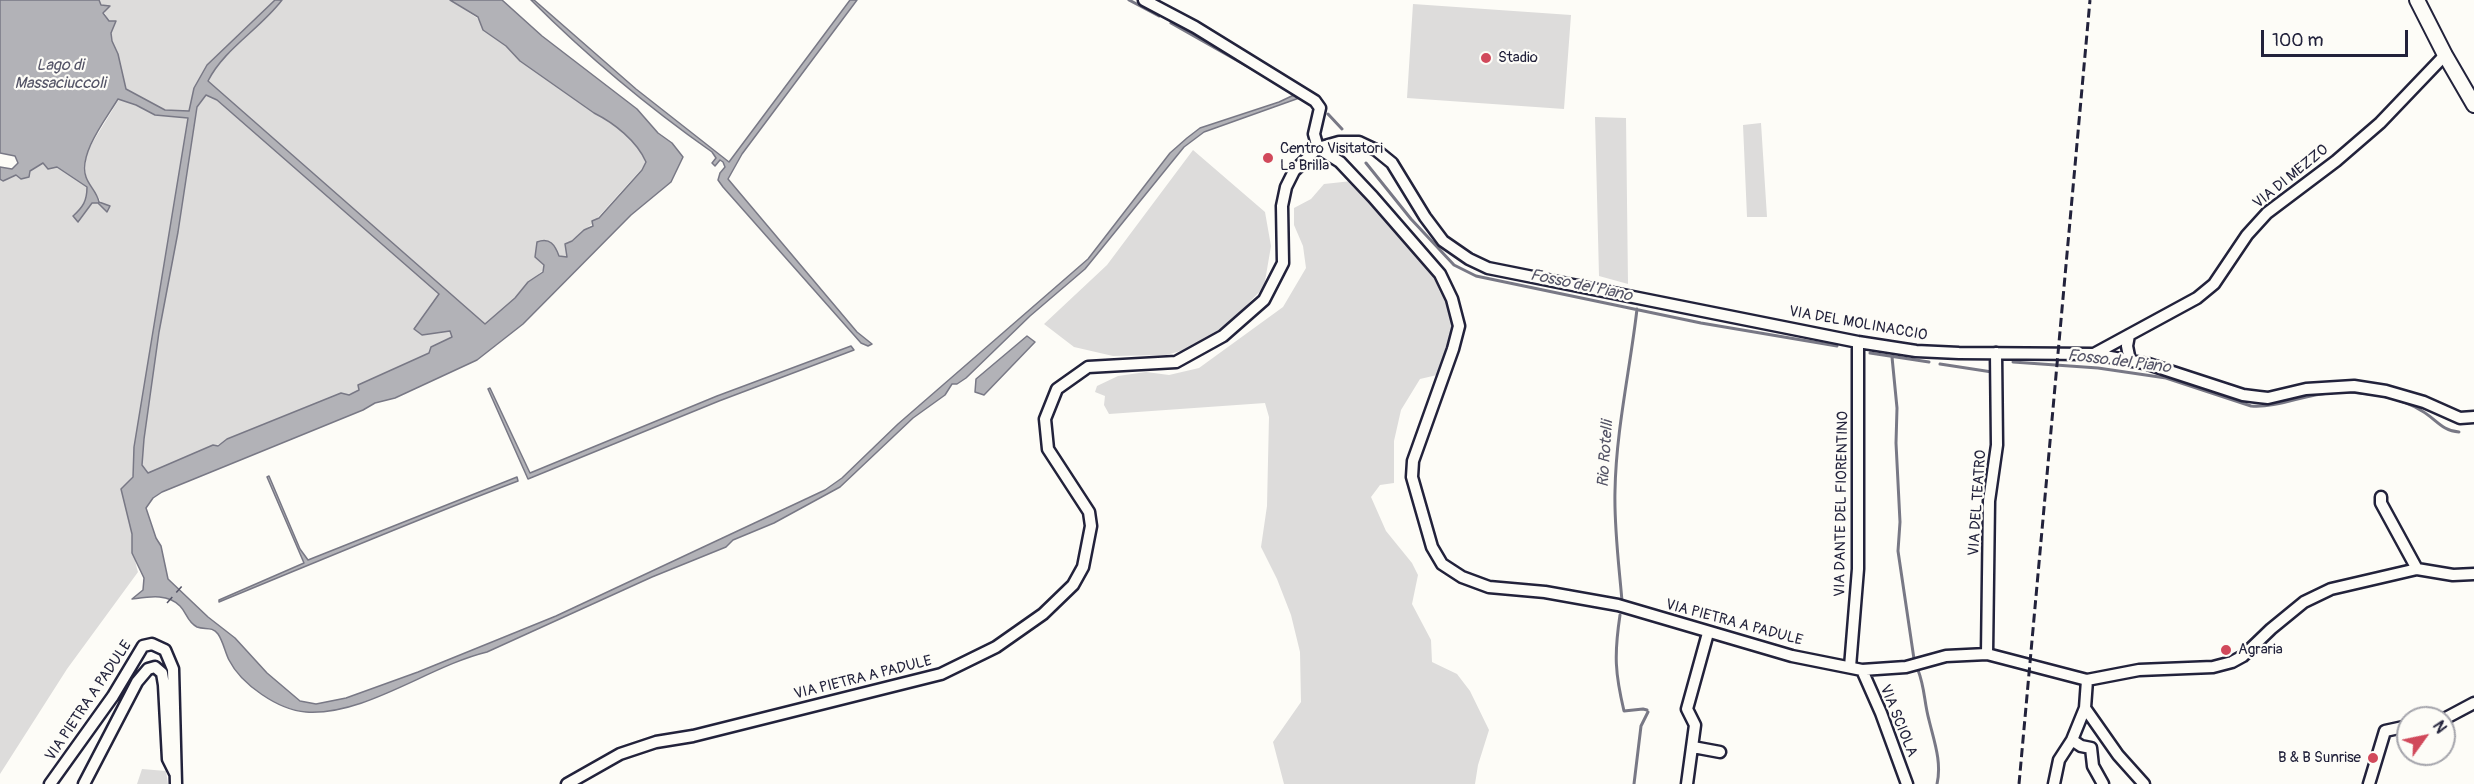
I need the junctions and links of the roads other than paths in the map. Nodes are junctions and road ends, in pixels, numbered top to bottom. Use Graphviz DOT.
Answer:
graph roads {
  1 [pos="1144,0"];
  2 [pos="2417,0"];
  3 [pos="2445,54"];
  4 [pos="2474,105"];
  5 [pos="1318,147"];
  6 [pos="2129,335"];
  7 [pos="1858,342"];
  8 [pos="1996,353"];
  9 [pos="2094,354"];
  10 [pos="2130,361"];
  11 [pos="2474,417"];
  12 [pos="2381,497"];
  13 [pos="2417,569"];
  14 [pos="2474,574"];
  15 [pos="1708,633"];
  16 [pos="1988,654"];
  17 [pos="1850,667"];
  18 [pos="1862,670"];
  19 [pos="2087,680"];
  20 [pos="2474,703"];
  21 [pos="2085,708"];
  22 [pos="2456,713"];
  23 [pos="2396,729"];
  24 [pos="2072,740"];
  25 [pos="2110,745"];
  26 [pos="1693,747"];
  27 [pos="2091,748"];
  28 [pos="1720,753"];
  29 [pos="176,780"];
  30 [pos="50,784"];
  31 [pos="84,784"];
  32 [pos="567,784"];
  33 [pos="1687,784"];
  34 [pos="1907,784"];
  35 [pos="2054,784"];
  36 [pos="2103,784"];
  37 [pos="2144,784"];
  38 [pos="2369,784"];
  1 -- 5 [label="street"];
  2 -- 3 [label="main road"];
  3 -- 4 [label="main road"];
  3 -- 6 [label="street, VIA DI MEZZO"];
  5 -- 7 [label="street, VIA DEL MOLINACCIO"];
  5 -- 15 [label="street, VIA PIETRA A PADULE"];
  5 -- 32 [label="street, VIA PIETRA A PADULE"];
  6 -- 9 [label="street, VIA DI MEZZO"];
  6 -- 10 [label="street"];
  7 -- 8 [label="street, VIA DEL MOLINACCIO"];
  7 -- 17 [label="street, VIA DANTE DEL FIORENTINO"];
  8 -- 9 [label="street, VIA DEL MOLINACCIO"];
  8 -- 16 [label="street, VIA DEL TEATRO"];
  9 -- 10 [label="street, VIA DEL MOLINACCIO"];
  10 -- 11 [label="street, VIA DEL MOLINACCIO"];
  12 -- 13 [label="street"];
  13 -- 14 [label="street, VIA PIETRA A PADULE"];
  13 -- 19 [label="street, VIA PIETRA A PADULE"];
  15 -- 17 [label="street, VIA PIETRA A PADULE"];
  15 -- 26 [label="street"];
  16 -- 18 [label="street, VIA PIETRA A PADULE"];
  16 -- 19 [label="street, VIA PIETRA A PADULE"];
  17 -- 18 [label="street, VIA PIETRA A PADULE"];
  18 -- 34 [label="street, VIA SCIOLA"];
  19 -- 21 [label="street"];
  20 -- 22 [label="street"];
  21 -- 24 [label="street"];
  21 -- 25 [label="street"];
  23 -- 38 [label="street"];
  24 -- 27 [label="street"];
  24 -- 35 [label="street"];
  25 -- 27 [label="street"];
  25 -- 37 [label="street"];
  26 -- 28 [label="street"];
  26 -- 33 [label="street"];
  27 -- 36 [label="street"];
  29 -- 30 [label="street, VIA PIETRA A PADULE"];
  29 -- 31 [label="street"];
}
